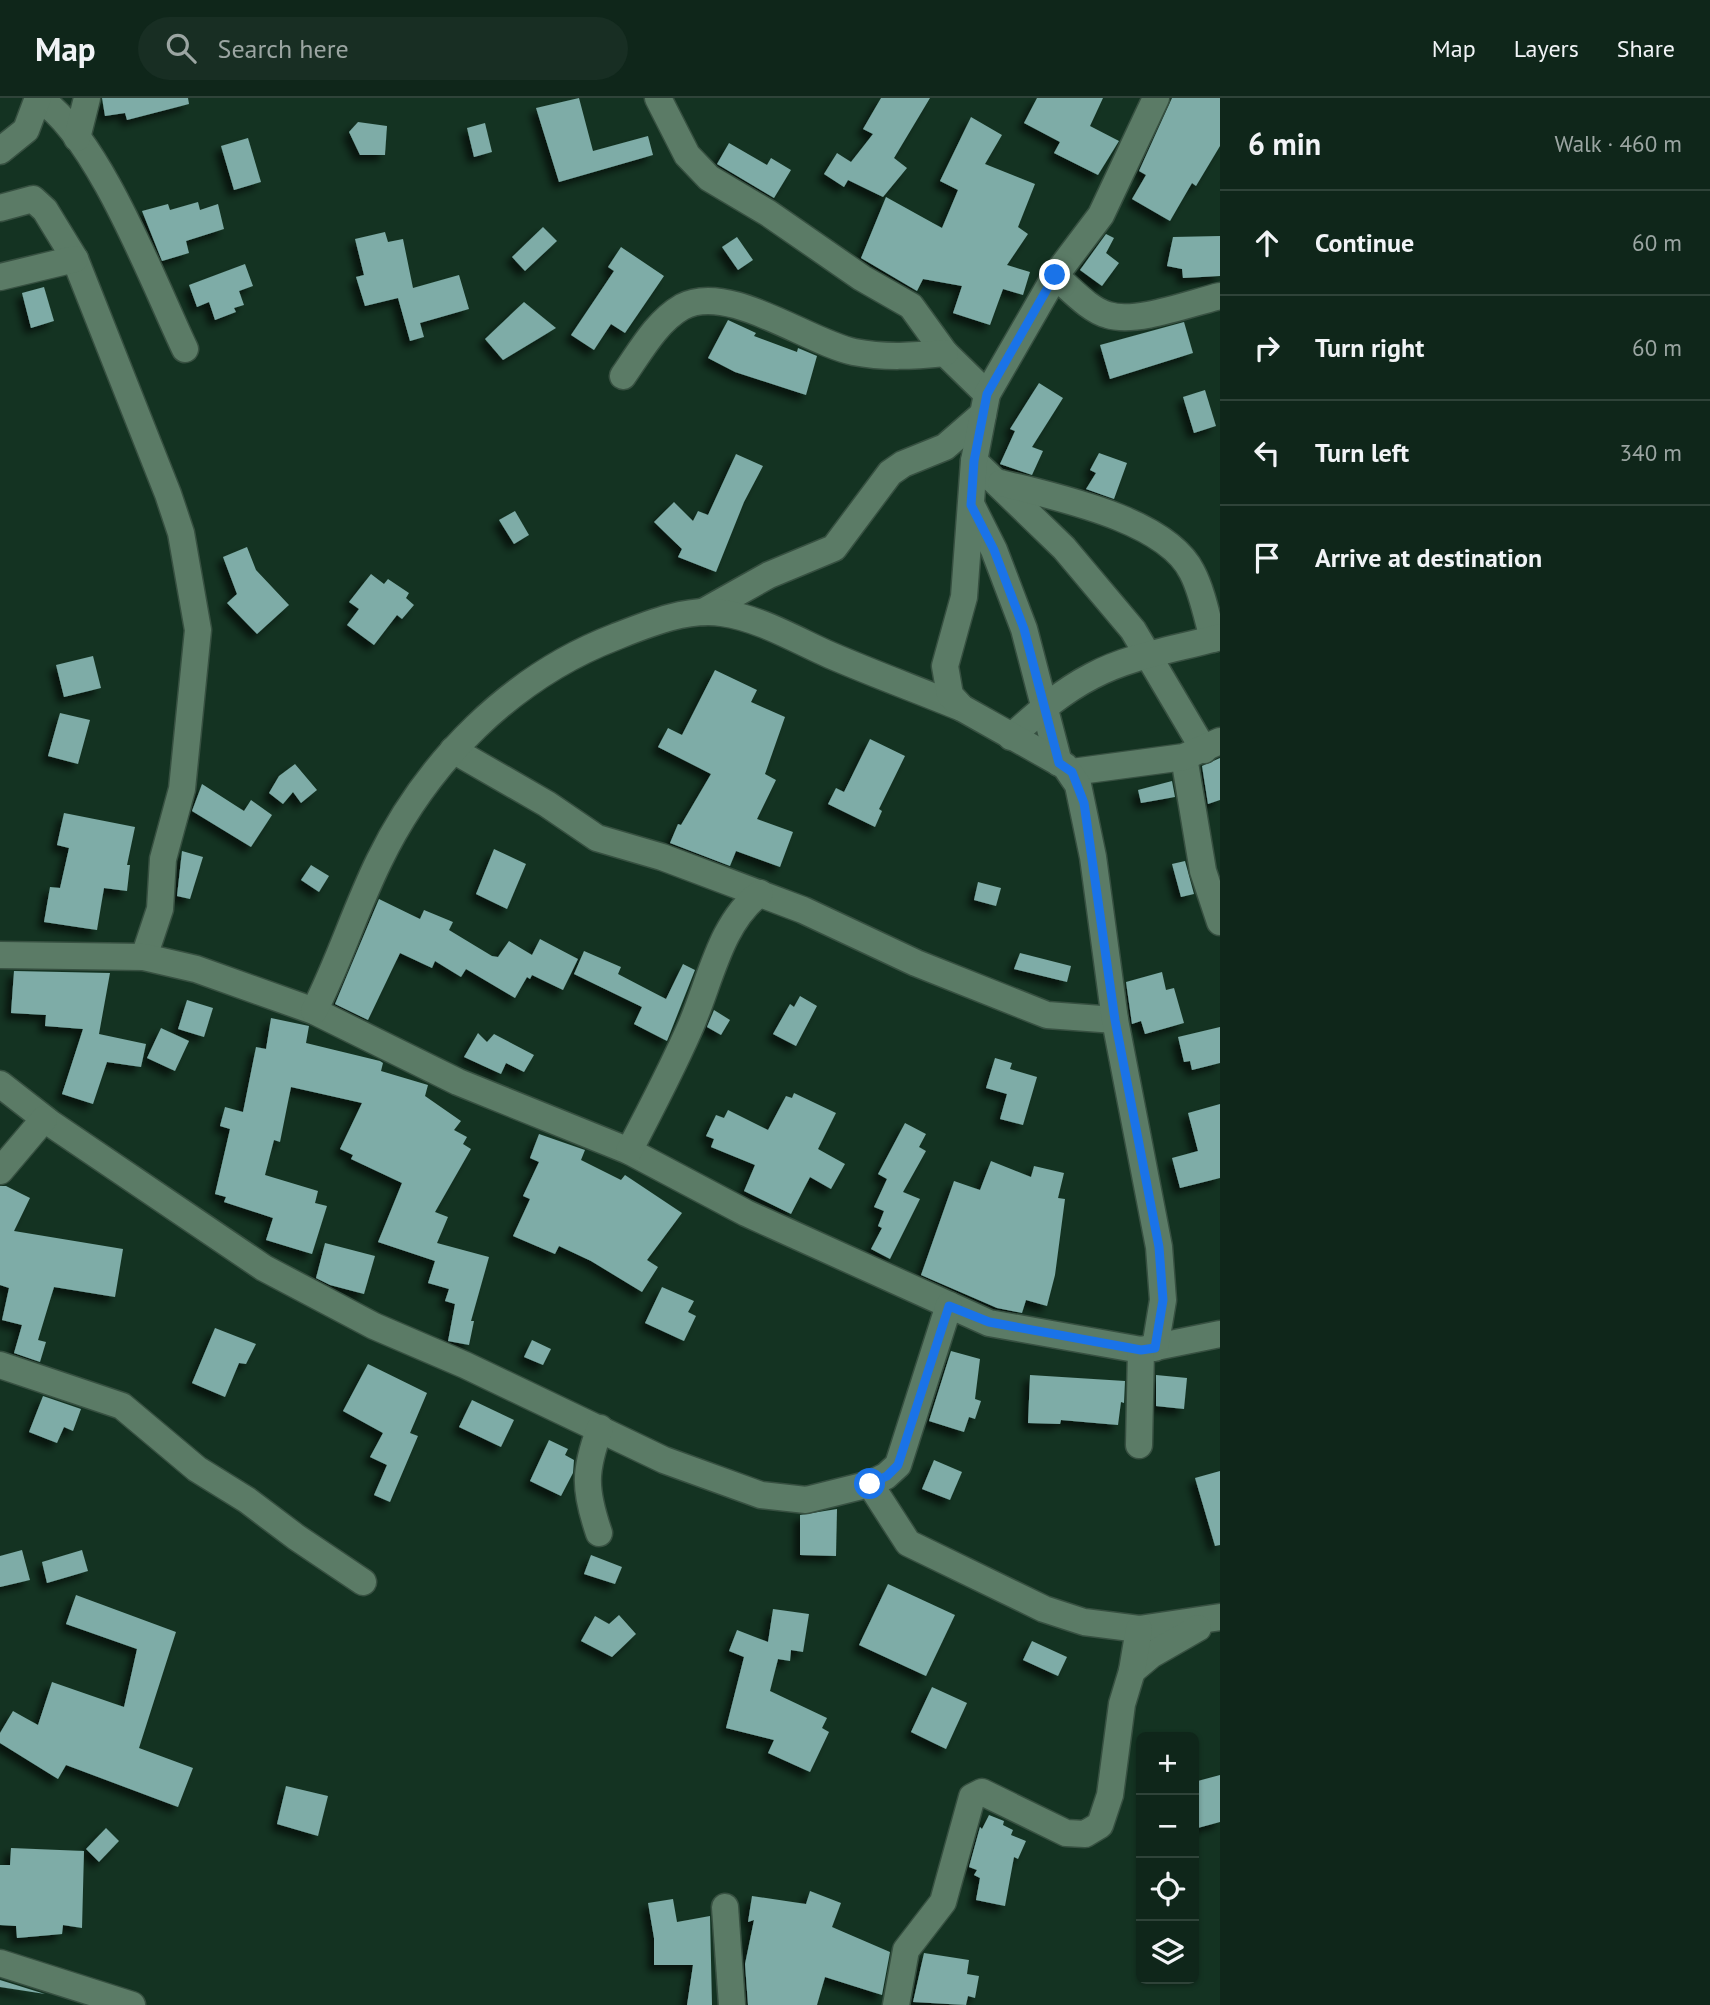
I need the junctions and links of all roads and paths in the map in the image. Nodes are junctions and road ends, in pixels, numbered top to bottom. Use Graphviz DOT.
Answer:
graph roads {
  1 [pos="38,98"];
  2 [pos="88,98"];
  3 [pos="658,98"];
  4 [pos="1156,98"];
  5 [pos="77,138"];
  6 [pos="0,151"];
  7 [pos="0,208"];
  8 [pos="75,259"];
  9 [pos="1055,275"];
  10 [pos="0,277"];
  11 [pos="1220,296"];
  12 [pos="185,349"];
  13 [pos="946,353"];
  14 [pos="623,376"];
  15 [pos="985,404"];
  16 [pos="974,461"];
  17 [pos="999,483"];
  18 [pos="971,505"];
  19 [pos="701,613"];
  20 [pos="1217,638"];
  21 [pos="1150,654"];
  22 [pos="1043,707"];
  23 [pos="962,708"];
  24 [pos="1010,737"];
  25 [pos="1203,749"];
  26 [pos="453,750"];
  27 [pos="1065,767"];
  28 [pos="760,893"];
  29 [pos="1220,922"];
  30 [pos="0,955"];
  31 [pos="144,957"];
  32 [pos="314,1011"];
  33 [pos="1115,1020"];
  34 [pos="0,1084"];
  35 [pos="44,1119"];
  36 [pos="629,1151"];
  37 [pos="0,1171"];
  38 [pos="949,1306"];
  39 [pos="1220,1334"];
  40 [pos="1148,1349"];
  41 [pos="0,1365"];
  42 [pos="600,1428"];
  43 [pos="1139,1445"];
  44 [pos="870,1484"];
  45 [pos="598,1533"];
  46 [pos="363,1582"];
  47 [pos="1217,1618"];
  48 [pos="1139,1629"];
  49 [pos="1132,1671"];
  50 [pos="724,1908"];
  51 [pos="0,1963"];
  52 [pos="132,2005"];
  53 [pos="732,2005"];
  54 [pos="896,2005"];
  1 -- 5 [label="street"];
  1 -- 6 [label="street"];
  2 -- 5 [label="street"];
  3 -- 13 [label="street"];
  4 -- 9 [label="street"];
  5 -- 12 [label="street"];
  7 -- 8 [label="street"];
  8 -- 10 [label="street"];
  8 -- 31 [label="street"];
  9 -- 11 [label="street"];
  9 -- 15 [label="street"];
  13 -- 14 [label="street"];
  13 -- 15 [label="street"];
  15 -- 16 [label="street"];
  15 -- 19 [label="street"];
  16 -- 17 [label="street"];
  16 -- 18 [label="street"];
  17 -- 20 [label="street"];
  17 -- 21 [label="street"];
  18 -- 22 [label="street"];
  18 -- 23 [label="street"];
  19 -- 23 [label="street"];
  19 -- 26 [label="street"];
  20 -- 21 [label="street"];
  21 -- 22 [label="street"];
  21 -- 25 [label="street"];
  22 -- 24 [label="street"];
  22 -- 27 [label="street"];
  23 -- 24 [label="street"];
  24 -- 27 [label="street"];
  25 -- 27 [label="street"];
  25 -- 29 [label="street"];
  26 -- 28 [label="street"];
  26 -- 32 [label="street"];
  27 -- 33 [label="street"];
  28 -- 33 [label="street"];
  28 -- 36 [label="street"];
  30 -- 31 [label="street"];
  31 -- 32 [label="street"];
  32 -- 36 [label="street"];
  33 -- 40 [label="street"];
  34 -- 35 [label="street"];
  35 -- 37 [label="street"];
  35 -- 42 [label="street"];
  36 -- 38 [label="street"];
  38 -- 40 [label="street"];
  38 -- 44 [label="street"];
  39 -- 40 [label="street"];
  40 -- 43 [label="street"];
  41 -- 46 [label="street"];
  42 -- 44 [label="street"];
  42 -- 45 [label="street"];
  44 -- 48 [label="street"];
  47 -- 48 [label="street"];
  47 -- 49 [label="street"];
  48 -- 49 [label="street"];
  49 -- 54 [label="street"];
  50 -- 53 [label="street"];
  51 -- 52 [label="street"];
}
